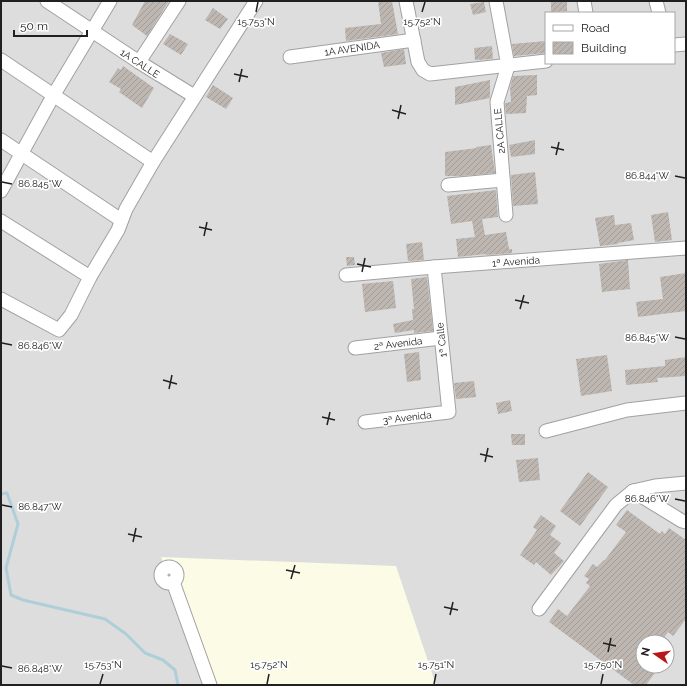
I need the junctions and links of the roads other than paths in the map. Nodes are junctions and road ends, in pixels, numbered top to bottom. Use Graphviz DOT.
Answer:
graph roads {
  1 [pos="47,1"];
  2 [pos="110,1"];
  3 [pos="179,1"];
  4 [pos="256,1"];
  5 [pos="406,1"];
  6 [pos="496,1"];
  7 [pos="584,1"];
  8 [pos="656,1"];
  9 [pos="586,12"];
  10 [pos="659,12"];
  11 [pos="91,30"];
  12 [pos="414,40"];
  13 [pos="686,44"];
  14 [pos="675,45"];
  15 [pos="290,57"];
  16 [pos="1,60"];
  17 [pos="545,61"];
  18 [pos="139,62"];
  19 [pos="508,66"];
  20 [pos="53,96"];
  21 [pos="194,96"];
  22 [pos="1,140"];
  23 [pos="21,154"];
  24 [pos="153,162"];
  25 [pos="504,180"];
  26 [pos="448,184"];
  27 [pos="1,191"];
  28 [pos="506,215"];
  29 [pos="121,220"];
  30 [pos="1,222"];
  31 [pos="686,248"];
  32 [pos="434,267"];
  33 [pos="346,275"];
  34 [pos="90,277"];
  35 [pos="1,299"];
  36 [pos="441,338"];
  37 [pos="355,348"];
  38 [pos="686,403"];
  39 [pos="449,412"];
  40 [pos="365,422"];
  41 [pos="546,431"];
  42 [pos="686,483"];
  43 [pos="633,491"];
  44 [pos="686,522"];
  45 [pos="173,582"];
  46 [pos="539,609"];
  47 [pos="210,685"];
  1 -- 11 [label="street, 1A CALLE"];
  2 -- 11 [label="street"];
  3 -- 18 [label="street"];
  4 -- 21 [label="street"];
  5 -- 12 [label="street"];
  6 -- 19 [label="street, 2A CALLE"];
  7 -- 9 [label="street"];
  8 -- 10 [label="street"];
  11 -- 18 [label="street, 1A CALLE"];
  11 -- 20 [label="street"];
  12 -- 15 [label="street, 1A AVENIDA"];
  12 -- 19 [label="street"];
  13 -- 14 [label="street"];
  16 -- 20 [label="street"];
  17 -- 19 [label="street"];
  18 -- 21 [label="street, 1A CALLE"];
  19 -- 25 [label="street, 2A CALLE"];
  20 -- 23 [label="street"];
  20 -- 24 [label="street"];
  21 -- 24 [label="street"];
  22 -- 23 [label="street"];
  23 -- 27 [label="street"];
  23 -- 29 [label="street"];
  24 -- 29 [label="street"];
  25 -- 26 [label="street"];
  25 -- 28 [label="street, 2A CALLE"];
  29 -- 34 [label="street"];
  30 -- 34 [label="street"];
  31 -- 32 [label="street, 1ª Avenida"];
  32 -- 33 [label="street, 1ª Avenida"];
  32 -- 36 [label="street, 1ª Calle"];
  34 -- 35 [label="street"];
  36 -- 37 [label="street, 2ª Avenida"];
  36 -- 39 [label="street, 1ª Calle"];
  38 -- 41 [label="street"];
  39 -- 40 [label="street, 3ª Avenida"];
  42 -- 43 [label="street"];
  43 -- 44 [label="street"];
  43 -- 46 [label="street"];
  45 -- 47 [label="street"];
}
